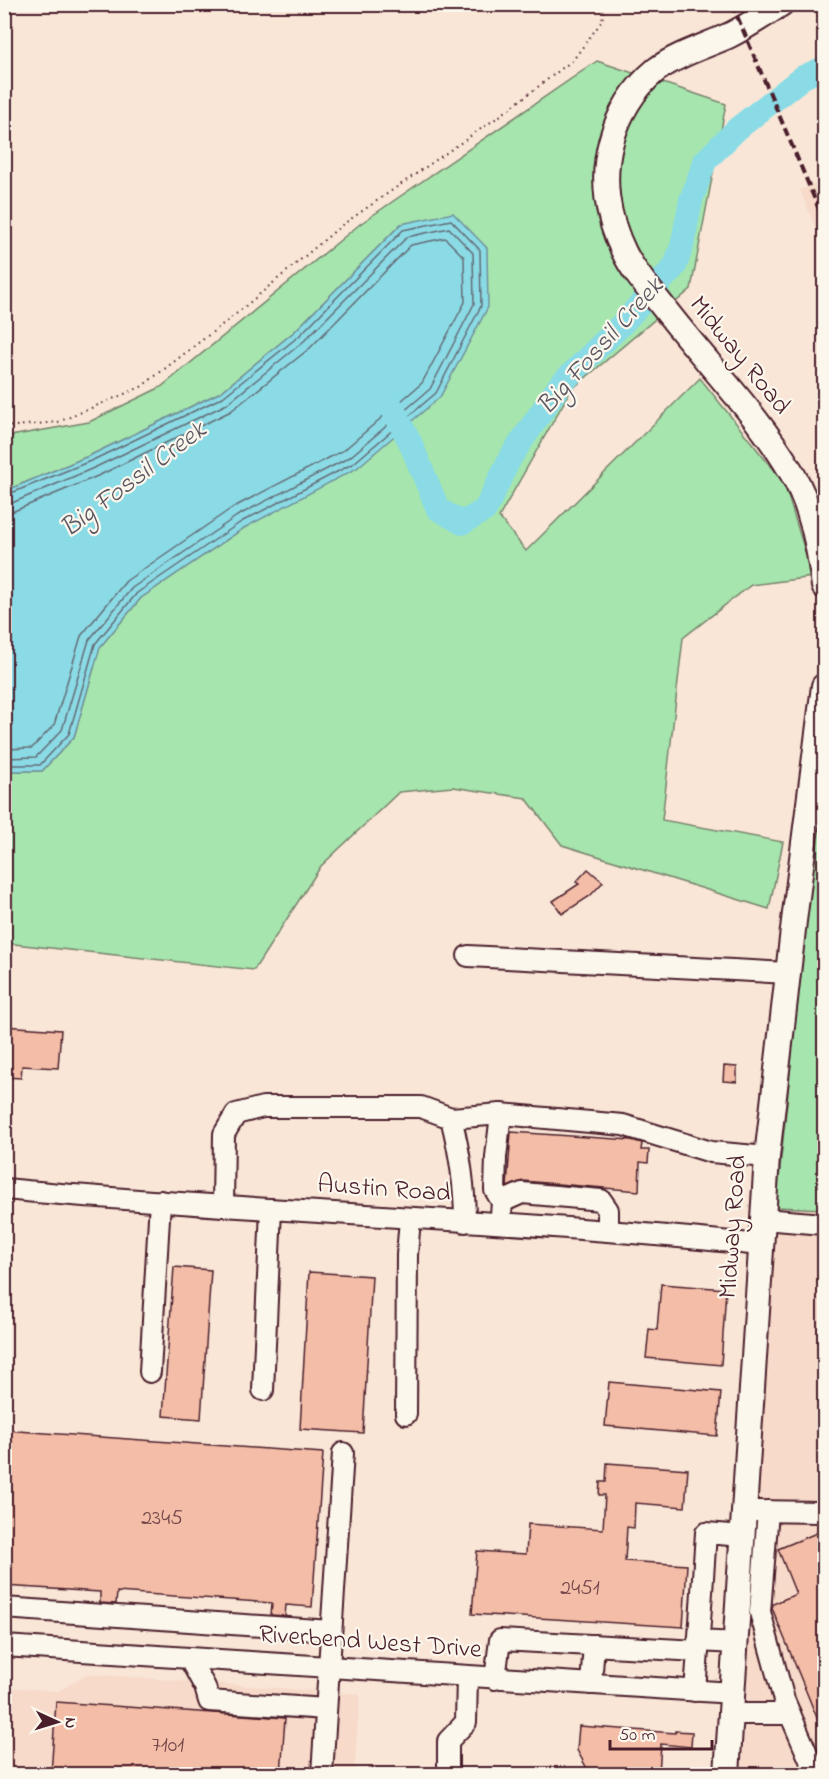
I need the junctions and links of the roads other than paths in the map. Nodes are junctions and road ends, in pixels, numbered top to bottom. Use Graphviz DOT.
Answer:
graph roads {
  1 [pos="781,4"];
  2 [pos="825,586"];
  3 [pos="825,687"];
  4 [pos="468,956"];
  5 [pos="788,974"];
  6 [pos="501,1114"];
  7 [pos="451,1118"];
  8 [pos="766,1157"];
  9 [pos="4,1189"];
  10 [pos="160,1201"];
  11 [pos="502,1202"];
  12 [pos="223,1206"];
  13 [pos="271,1209"];
  14 [pos="410,1219"];
  15 [pos="763,1219"];
  16 [pos="465,1222"];
  17 [pos="501,1223"];
  18 [pos="825,1224"];
  19 [pos="608,1231"];
  20 [pos="760,1245"];
  21 [pos="150,1372"];
  22 [pos="263,1390"];
  23 [pos="406,1414"];
  24 [pos="343,1453"];
  25 [pos="757,1510"];
  26 [pos="825,1513"];
  27 [pos="743,1536"];
  28 [pos="750,1597"];
  29 [pos="4,1608"];
  30 [pos="331,1631"];
  31 [pos="736,1643"];
  32 [pos="594,1645"];
  33 [pos="4,1646"];
  34 [pos="698,1646"];
  35 [pos="189,1658"];
  36 [pos="329,1668"];
  37 [pos="467,1677"];
  38 [pos="495,1678"];
  39 [pos="591,1684"];
  40 [pos="695,1691"];
  41 [pos="732,1704"];
  42 [pos="326,1709"];
  43 [pos="790,1714"];
  44 [pos="322,1774"];
  45 [pos="448,1774"];
  46 [pos="727,1774"];
  47 [pos="816,1774"];
  1 -- 2 [label="main road, Midway Road"];
  3 -- 5 [label="main road, Midway Road"];
  4 -- 5 [label="street"];
  5 -- 8 [label="main road, Midway Road"];
  6 -- 7 [label="street"];
  6 -- 8 [label="street"];
  6 -- 11 [label="street"];
  7 -- 12 [label="street"];
  7 -- 16 [label="street"];
  8 -- 15 [label="main road, Midway Road"];
  9 -- 10 [label="street, Austin Road"];
  10 -- 12 [label="street, Austin Road"];
  10 -- 21 [label="street"];
  11 -- 17 [label="street"];
  11 -- 19 [label="street"];
  12 -- 13 [label="street, Austin Road"];
  13 -- 14 [label="street, Austin Road"];
  13 -- 22 [label="street"];
  14 -- 16 [label="street, Austin Road"];
  14 -- 23 [label="street"];
  15 -- 18 [label="street"];
  15 -- 20 [label="main road, Midway Road"];
  16 -- 17 [label="street, Austin Road"];
  17 -- 19 [label="street, Austin Road"];
  19 -- 20 [label="street, Austin Road"];
  20 -- 25 [label="main road, Midway Road"];
  24 -- 30 [label="street"];
  25 -- 26 [label="street"];
  25 -- 27 [label="main road, Midway Road"];
  25 -- 28 [label="street"];
  27 -- 28 [label="main road, Midway Road"];
  27 -- 34 [label="street"];
  28 -- 31 [label="main road, Midway Road"];
  28 -- 43 [label="street"];
  29 -- 30 [label="street"];
  30 -- 36 [label="street"];
  31 -- 34 [label="street"];
  31 -- 41 [label="main road, Midway Road"];
  32 -- 34 [label="street"];
  32 -- 38 [label="street"];
  32 -- 39 [label="street"];
  33 -- 35 [label="street, Riverbend West Drive"];
  34 -- 40 [label="street"];
  35 -- 36 [label="street, Riverbend West Drive"];
  35 -- 42 [label="street"];
  36 -- 37 [label="street, Riverbend West Drive"];
  36 -- 42 [label="street"];
  37 -- 38 [label="street, Riverbend West Drive"];
  37 -- 45 [label="street"];
  38 -- 39 [label="street, Riverbend West Drive"];
  39 -- 40 [label="street, Riverbend West Drive"];
  40 -- 41 [label="street, Riverbend West Drive"];
  41 -- 43 [label="street, Riverbend West Drive"];
  41 -- 46 [label="main road, Midway Road"];
  42 -- 44 [label="street"];
  43 -- 47 [label="street"];
}
